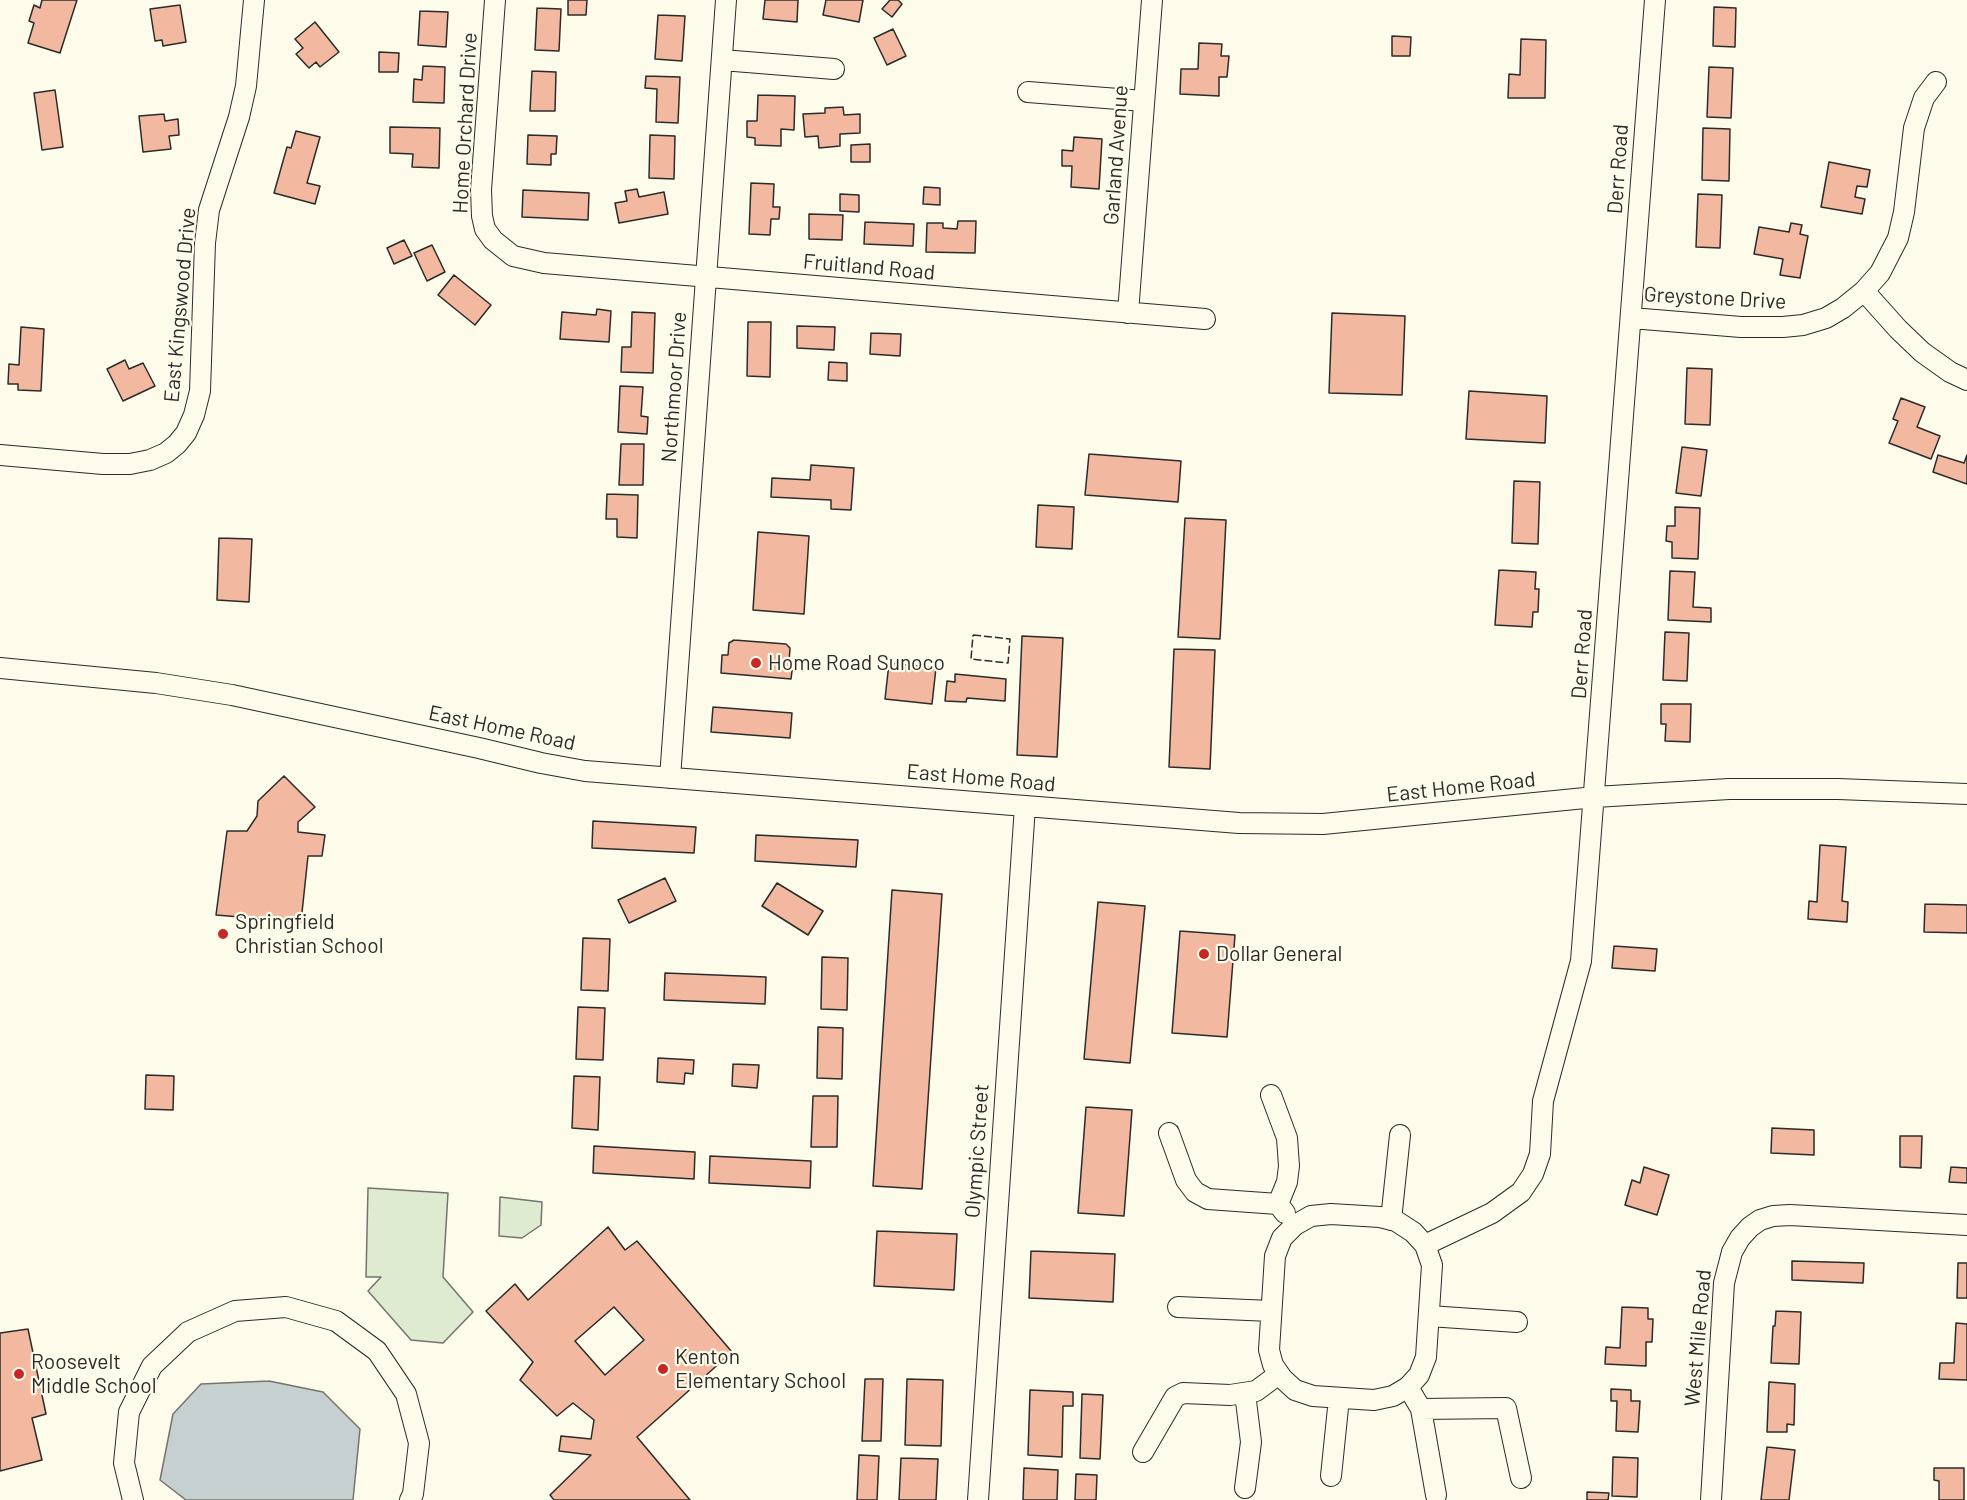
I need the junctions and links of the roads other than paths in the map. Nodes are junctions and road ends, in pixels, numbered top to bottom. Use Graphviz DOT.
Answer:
graph roads {
  1 [pos="254,0"];
  2 [pos="495,0"];
  3 [pos="726,0"];
  4 [pos="1152,0"];
  5 [pos="1655,0"];
  6 [pos="722,60"];
  7 [pos="834,69"];
  8 [pos="1936,82"];
  9 [pos="1029,92"];
  10 [pos="1144,101"];
  11 [pos="528,260"];
  12 [pos="706,277"];
  13 [pos="1864,291"];
  14 [pos="1128,313"];
  15 [pos="1631,318"];
  16 [pos="1205,319"];
  17 [pos="1967,380"];
  18 [pos="0,455"];
  19 [pos="0,668"];
  20 [pos="670,778"];
  21 [pos="1967,794"];
  22 [pos="1595,797"];
  23 [pos="1025,806"];
  24 [pos="1271,1095"];
  25 [pos="1169,1133"];
  26 [pos="1400,1135"];
  27 [pos="1278,1204"];
  28 [pos="1391,1220"];
  29 [pos="1295,1225"];
  30 [pos="1967,1225"];
  31 [pos="1425,1245"];
  32 [pos="1178,1307"];
  33 [pos="1272,1311"];
  34 [pos="1429,1316"];
  35 [pos="1517,1322"];
  36 [pos="1279,1374"];
  37 [pos="1408,1388"];
  38 [pos="1245,1393"];
  39 [pos="1339,1398"];
  40 [pos="1420,1408"];
  41 [pos="1143,1452"];
  42 [pos="1331,1476"];
  43 [pos="1521,1478"];
  44 [pos="1245,1488"];
  45 [pos="1436,1495"];
  46 [pos="133,1500"];
  47 [pos="410,1500"];
  48 [pos="978,1500"];
  49 [pos="1711,1500"];
  1 -- 18 [label="street, East Kingswood Drive"];
  2 -- 11 [label="street, Home Orchard Drive"];
  3 -- 6 [label="street, Northmoor Drive"];
  4 -- 10 [label="street, Garland Avenue"];
  5 -- 15 [label="street, Derr Road"];
  6 -- 7 [label="street"];
  6 -- 12 [label="street, Northmoor Drive"];
  8 -- 13 [label="street, Greystone Drive"];
  9 -- 10 [label="street"];
  10 -- 14 [label="street, Garland Avenue"];
  11 -- 12 [label="street, Fruitland Road"];
  12 -- 14 [label="street, Fruitland Road"];
  12 -- 20 [label="street, Northmoor Drive"];
  13 -- 15 [label="street, Greystone Drive"];
  13 -- 17 [label="street"];
  14 -- 16 [label="street, Fruitland Road"];
  15 -- 22 [label="street, Derr Road"];
  19 -- 20 [label="street, East Home Road"];
  20 -- 23 [label="street, East Home Road"];
  21 -- 22 [label="street, East Home Road"];
  22 -- 23 [label="street, East Home Road"];
  22 -- 31 [label="street, Derr Road"];
  23 -- 48 [label="street, Olympic Street"];
  24 -- 27 [label="street"];
  25 -- 27 [label="street"];
  26 -- 28 [label="street"];
  27 -- 29 [label="street"];
  28 -- 29 [label="street"];
  28 -- 31 [label="street"];
  29 -- 33 [label="street"];
  30 -- 49 [label="street, West Mile Road"];
  31 -- 34 [label="street"];
  32 -- 33 [label="street"];
  33 -- 36 [label="street"];
  34 -- 35 [label="street"];
  34 -- 37 [label="street"];
  36 -- 38 [label="street"];
  36 -- 39 [label="street"];
  37 -- 39 [label="street"];
  37 -- 40 [label="street"];
  38 -- 41 [label="street"];
  38 -- 44 [label="street"];
  39 -- 42 [label="street"];
  40 -- 43 [label="street"];
  40 -- 45 [label="street"];
  46 -- 47 [label="street"];
}
